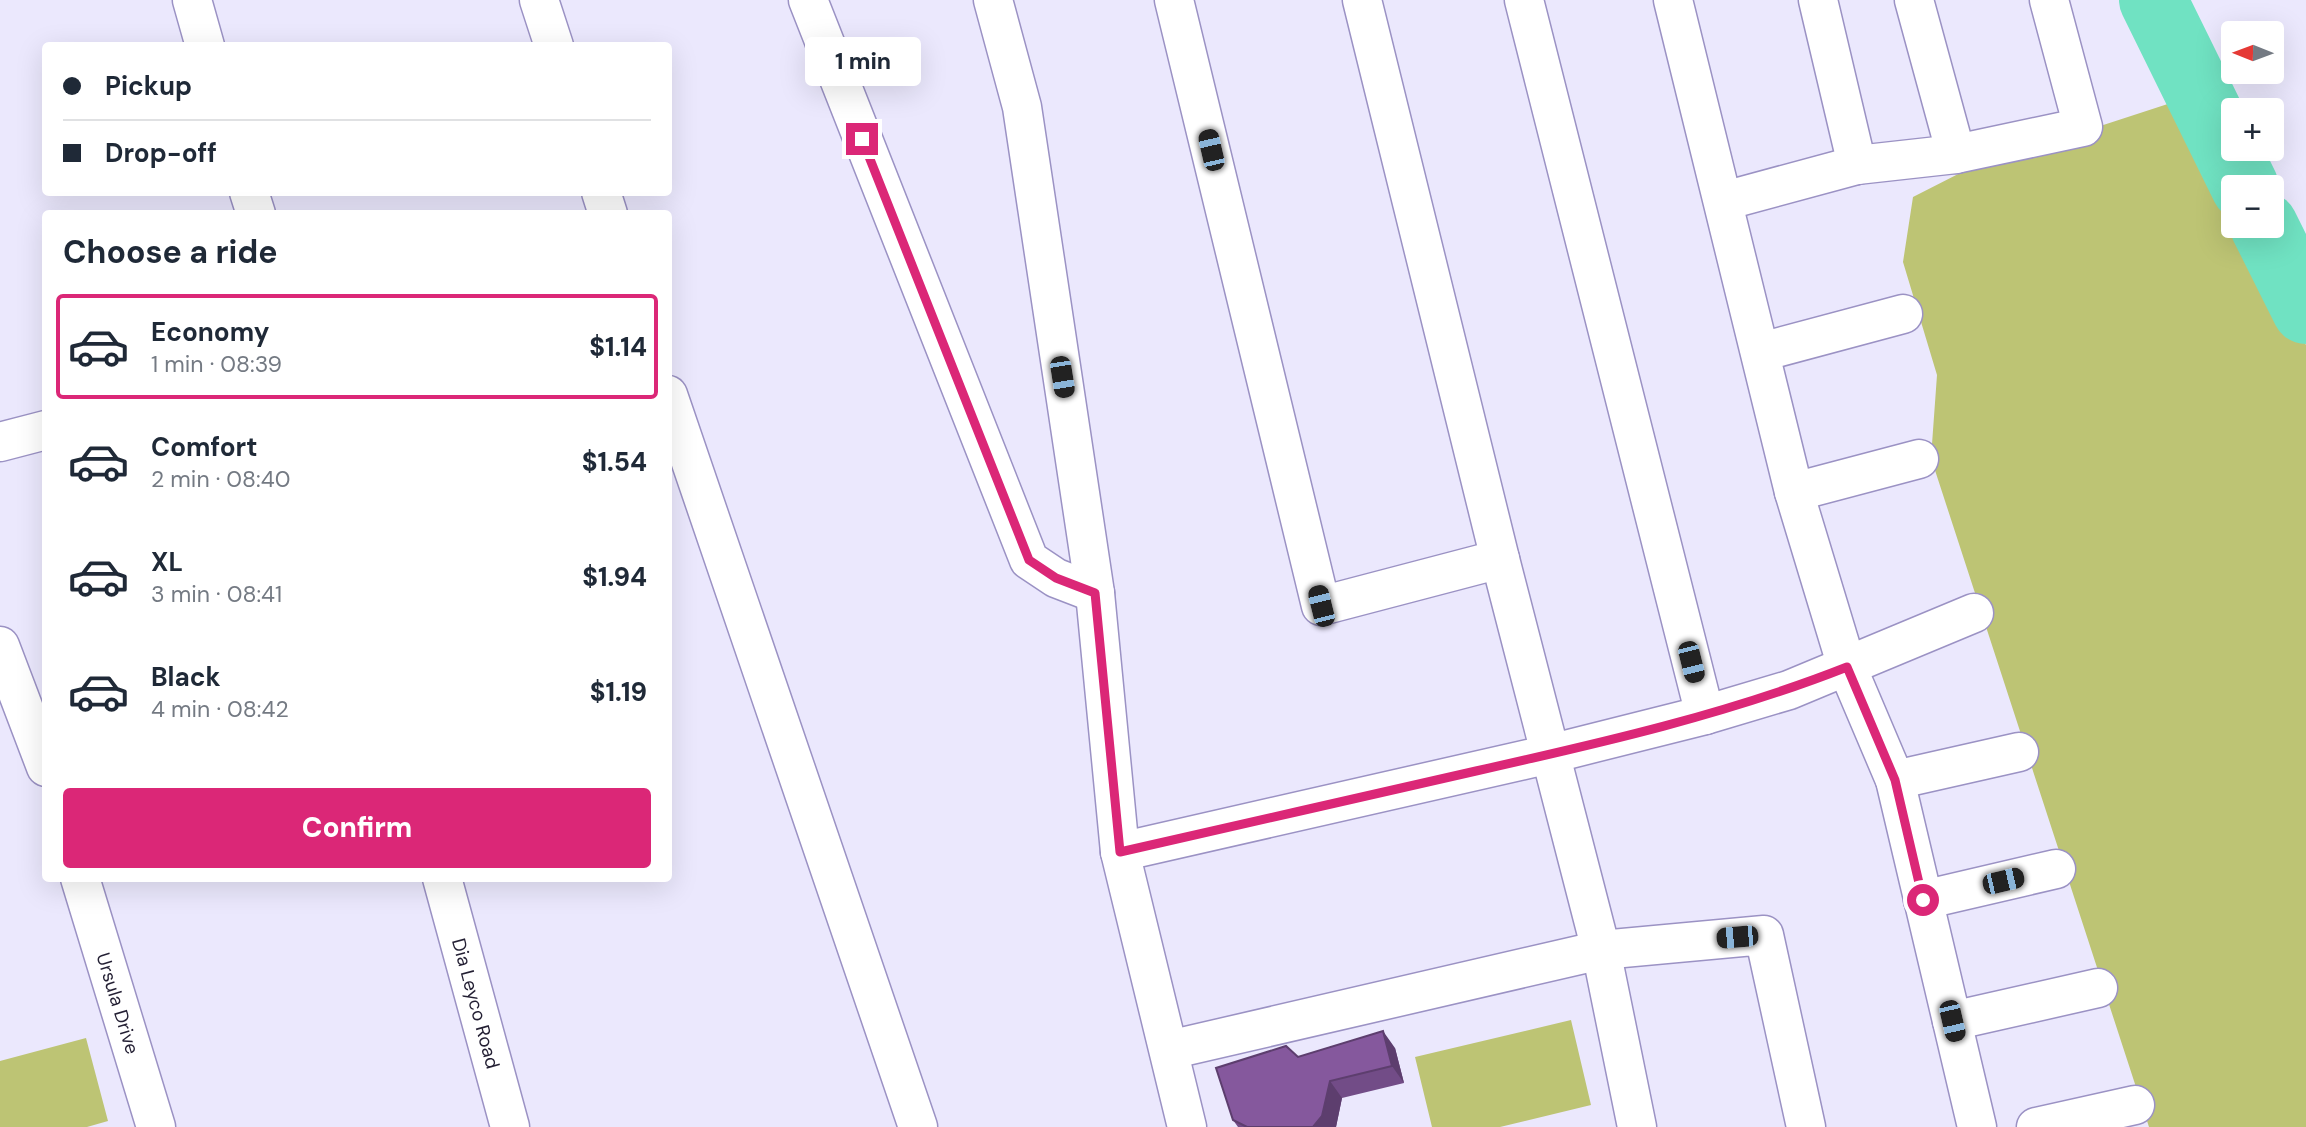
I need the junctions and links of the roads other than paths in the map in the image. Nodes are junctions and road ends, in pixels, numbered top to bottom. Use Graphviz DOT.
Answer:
graph roads {
  1 [pos="192,0"];
  2 [pos="539,0"];
  3 [pos="808,0"];
  4 [pos="993,0"];
  5 [pos="1174,0"];
  6 [pos="1362,0"];
  7 [pos="1524,0"];
  8 [pos="1673,0"];
  9 [pos="1818,0"];
  10 [pos="1914,0"];
  11 [pos="2049,0"];
  12 [pos="204,42"];
  13 [pos="553,42"];
  14 [pos="1956,154"];
  15 [pos="1857,165"];
  16 [pos="1724,201"];
  17 [pos="1903,314"];
  18 [pos="1760,352"];
  19 [pos="672,407"];
  20 [pos="42,430"];
  21 [pos="0,442"];
  22 [pos="1919,459"];
  23 [pos="1794,492"];
  24 [pos="1500,559"];
  25 [pos="1095,593"];
  26 [pos="1974,613"];
  27 [pos="0,646"];
  28 [pos="1847,667"];
  29 [pos="1705,715"];
  30 [pos="2019,752"];
  31 [pos="1550,754"];
  32 [pos="42,756"];
  33 [pos="1895,780"];
  34 [pos="1120,852"];
  35 [pos="2056,869"];
  36 [pos="81,882"];
  37 [pos="443,882"];
  38 [pos="1923,900"];
  39 [pos="1601,950"];
  40 [pos="2098,988"];
  41 [pos="1952,1021"];
  42 [pos="1169,1050"];
  43 [pos="2134,1105"];
  44 [pos="156,1127"];
  45 [pos="510,1127"];
  46 [pos="918,1127"];
  47 [pos="1188,1127"];
  48 [pos="1637,1127"];
  49 [pos="1806,1127"];
  50 [pos="1977,1127"];
  51 [pos="2036,1127"];
  1 -- 12 [label="street"];
  2 -- 13 [label="street"];
  3 -- 25 [label="street"];
  4 -- 25 [label="street"];
  5 -- 24 [label="street"];
  6 -- 24 [label="street"];
  7 -- 29 [label="street"];
  8 -- 16 [label="street"];
  9 -- 15 [label="street"];
  10 -- 14 [label="street"];
  11 -- 14 [label="street"];
  14 -- 15 [label="street"];
  15 -- 16 [label="street"];
  16 -- 18 [label="street"];
  17 -- 18 [label="street"];
  18 -- 23 [label="street"];
  19 -- 46 [label="street"];
  20 -- 21 [label="street"];
  22 -- 23 [label="street"];
  23 -- 28 [label="street"];
  24 -- 31 [label="street"];
  25 -- 34 [label="street"];
  26 -- 28 [label="street"];
  27 -- 32 [label="street"];
  28 -- 29 [label="street"];
  28 -- 33 [label="street"];
  29 -- 31 [label="street"];
  30 -- 33 [label="street"];
  31 -- 34 [label="street"];
  31 -- 39 [label="street"];
  33 -- 38 [label="street"];
  34 -- 42 [label="street"];
  35 -- 38 [label="street"];
  36 -- 44 [label="street, Ursula Drive"];
  37 -- 45 [label="street, Dia Leyco Road"];
  38 -- 41 [label="street"];
  39 -- 42 [label="street"];
  39 -- 48 [label="street"];
  39 -- 49 [label="street"];
  40 -- 41 [label="street"];
  41 -- 50 [label="street"];
  42 -- 47 [label="street"];
  43 -- 51 [label="street"];
}
